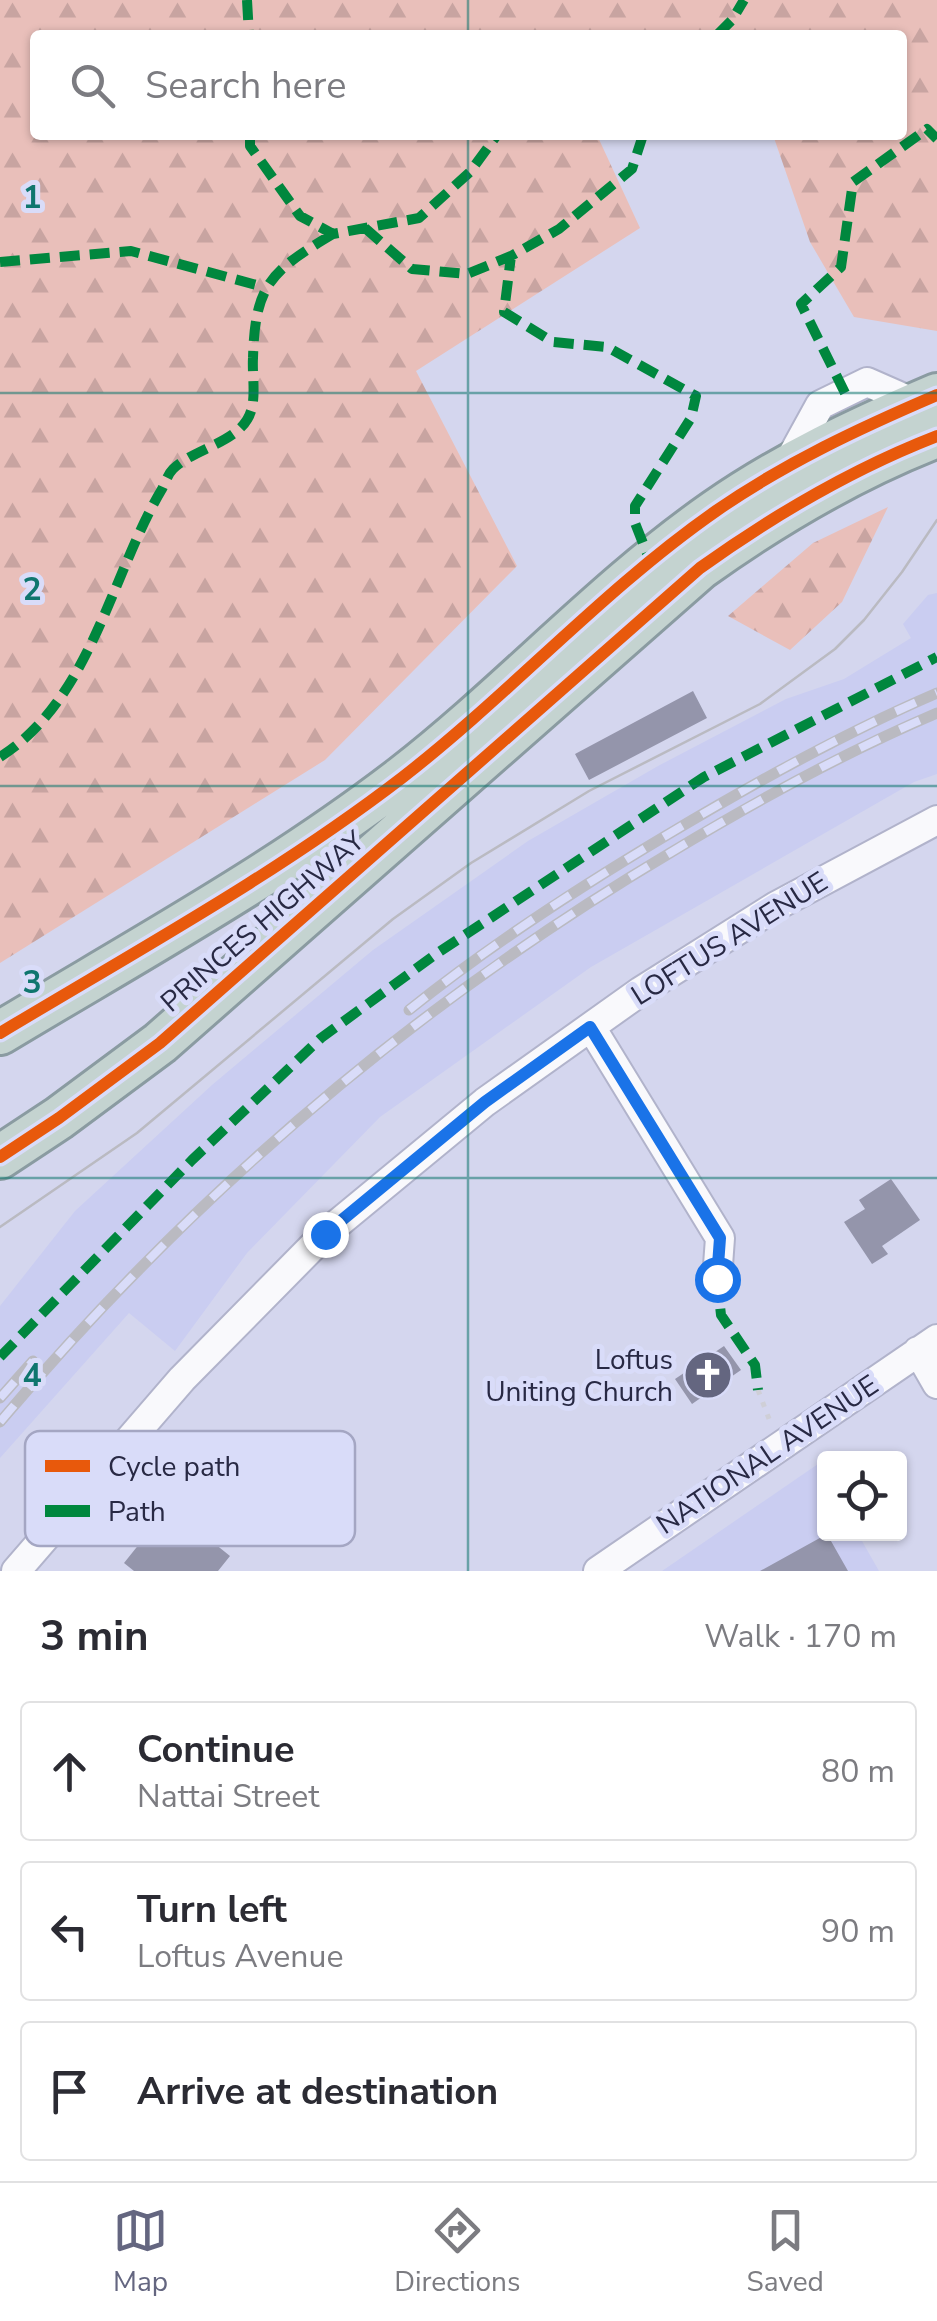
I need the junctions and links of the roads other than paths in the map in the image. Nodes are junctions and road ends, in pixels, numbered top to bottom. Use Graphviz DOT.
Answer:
graph roads {
  1 [pos="930,412"];
  2 [pos="937,820"];
  3 [pos="248,882"];
  4 [pos="590,1027"];
  5 [pos="0,1033"];
  6 [pos="0,1059"];
  7 [pos="0,1156"];
  8 [pos="717,1279"];
  9 [pos="928,1345"];
  10 [pos="937,1384"];
  11 [pos="137,1431"];
  12 [pos="38,1546"];
  13 [pos="16,1571"];
  14 [pos="598,1571"];
  1 -- 3 [label="highway, PRINCES HIGHWAY"];
  1 -- 7 [label="highway, PRINCES HIGHWAY"];
  2 -- 4 [label="street, LOFTUS AVENUE"];
  3 -- 5 [label="highway, PRINCES HIGHWAY"];
  3 -- 6 [label="highway"];
  4 -- 8 [label="street"];
  4 -- 11 [label="street, LOFTUS AVENUE"];
  9 -- 10 [label="street"];
  9 -- 14 [label="street, NATIONAL AVENUE"];
  12 -- 13 [label="street, LOFTUS AVENUE"];
}
